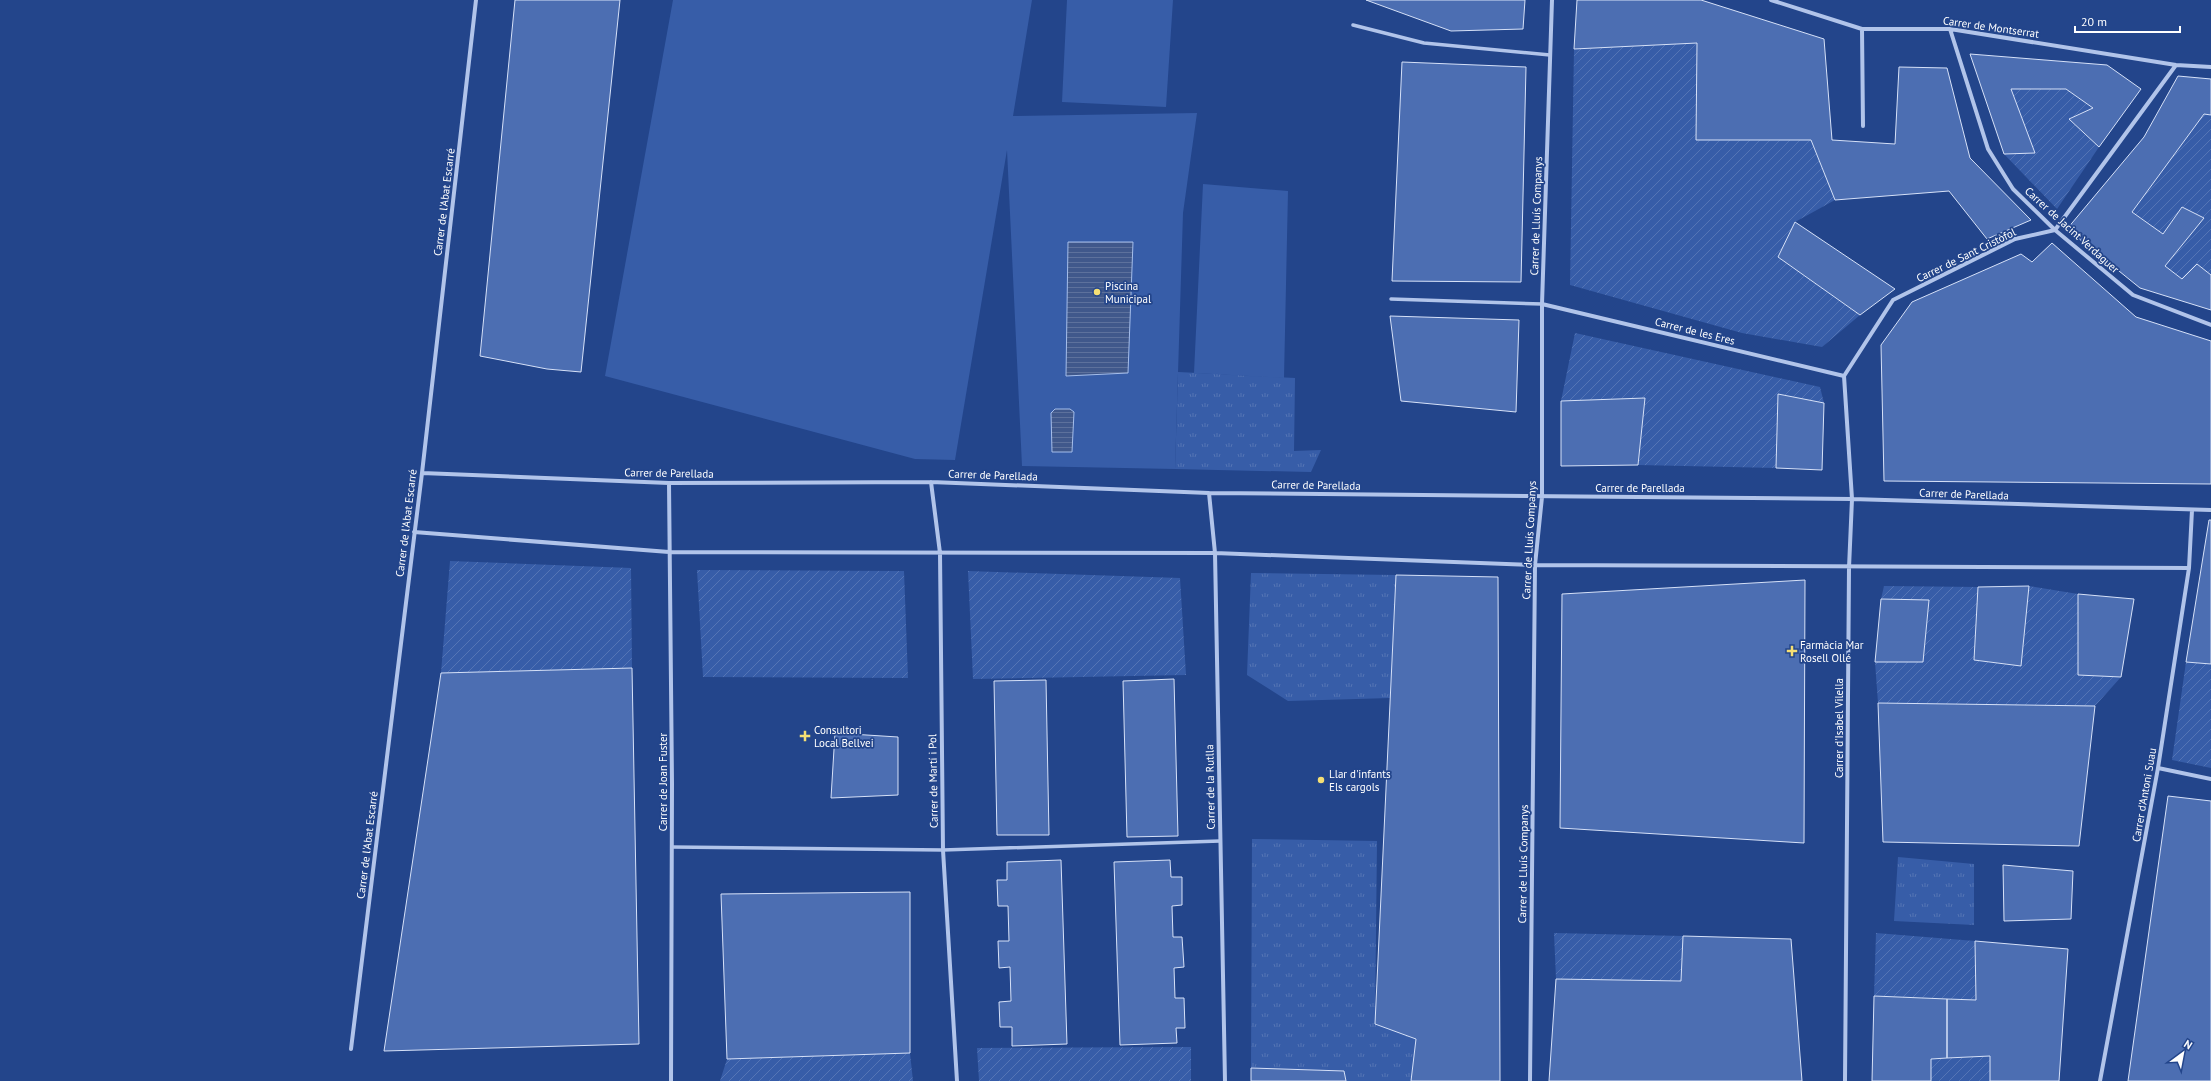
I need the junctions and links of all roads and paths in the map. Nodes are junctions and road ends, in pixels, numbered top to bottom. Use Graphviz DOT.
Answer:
graph roads {
  1 [pos="476,0"];
  2 [pos="1552,0"];
  3 [pos="1771,0"];
  4 [pos="1353,25"];
  5 [pos="1862,29"];
  6 [pos="1950,29"];
  7 [pos="1550,55"];
  8 [pos="2176,65"];
  9 [pos="2211,67"];
  10 [pos="1863,126"];
  11 [pos="2055,230"];
  12 [pos="1391,299"];
  13 [pos="1542,304"];
  14 [pos="2211,325"];
  15 [pos="1844,376"];
  16 [pos="422,473"];
  17 [pos="931,482"];
  18 [pos="669,483"];
  19 [pos="1209,493"];
  20 [pos="1542,496"];
  21 [pos="1852,499"];
  22 [pos="2192,510"];
  23 [pos="2211,510"];
  24 [pos="414,532"];
  25 [pos="669,552"];
  26 [pos="940,553"];
  27 [pos="1215,553"];
  28 [pos="1535,565"];
  29 [pos="1849,568"];
  30 [pos="2189,568"];
  31 [pos="2158,768"];
  32 [pos="2211,779"];
  33 [pos="1220,841"];
  34 [pos="672,848"];
  35 [pos="942,850"];
  36 [pos="351,1049"];
  37 [pos="671,1081"];
  38 [pos="957,1081"];
  39 [pos="1225,1081"];
  40 [pos="1530,1081"];
  41 [pos="1846,1081"];
  42 [pos="2100,1081"];
  1 -- 16 [label="street, Carrer de l'Abat Escarré"];
  2 -- 7 [label="street, Carrer de Lluís Companys"];
  3 -- 5 [label="street, Carrer de Montserrat"];
  4 -- 7 [label="street"];
  5 -- 6 [label="street, Carrer de Montserrat"];
  5 -- 10 [label="street"];
  6 -- 8 [label="street, Carrer de Montserrat"];
  6 -- 11 [label="street, Carrer de Jacint Verdaguer"];
  7 -- 13 [label="street, Carrer de Lluís Companys"];
  8 -- 9 [label="street, Carrer de Montserrat"];
  8 -- 11 [label="street"];
  11 -- 14 [label="street, Carrer de Jacint Verdaguer"];
  11 -- 15 [label="street, Carrer de Sant Cristòfol"];
  12 -- 13 [label="street"];
  13 -- 15 [label="street, Carrer de les Eres"];
  13 -- 20 [label="street, Carrer de Lluís Companys"];
  15 -- 21 [label="street, Carrer d'Isabel Vilella"];
  16 -- 18 [label="street, Carrer de Parellada"];
  16 -- 24 [label="street, Carrer de l'Abat Escarré"];
  17 -- 18 [label="street, Carrer de Parellada"];
  17 -- 19 [label="street, Carrer de Parellada"];
  17 -- 26 [label="street, Carrer de Martí i Pol"];
  18 -- 25 [label="street, Carrer de Joan Fuster"];
  19 -- 20 [label="street, Carrer de Parellada"];
  19 -- 27 [label="street, Carrer de la Rutlla"];
  20 -- 21 [label="street, Carrer de Parellada"];
  20 -- 28 [label="street, Carrer de Lluís Companys"];
  21 -- 22 [label="street, Carrer de Parellada"];
  21 -- 29 [label="street, Carrer d'Isabel Vilella"];
  22 -- 23 [label="street, Carrer de Parellada"];
  22 -- 30 [label="street, Carrer d'Antoni Suau"];
  24 -- 25 [label="street"];
  24 -- 36 [label="street, Carrer de l'Abat Escarré"];
  25 -- 26 [label="street"];
  25 -- 34 [label="street, Carrer de Joan Fuster"];
  26 -- 27 [label="street"];
  26 -- 35 [label="street, Carrer de Martí i Pol"];
  27 -- 28 [label="street"];
  27 -- 33 [label="street, Carrer de la Rutlla"];
  28 -- 29 [label="street"];
  28 -- 40 [label="street, Carrer de Lluís Companys"];
  29 -- 30 [label="street"];
  29 -- 41 [label="street, Carrer d'Isabel Vilella"];
  30 -- 31 [label="street, Carrer d'Antoni Suau"];
  31 -- 32 [label="street"];
  31 -- 42 [label="street, Carrer d'Antoni Suau"];
  33 -- 35 [label="street"];
  33 -- 39 [label="street, Carrer de la Rutlla"];
  34 -- 35 [label="street"];
  34 -- 37 [label="street, Carrer de Joan Fuster"];
  35 -- 38 [label="street, Carrer de Martí i Pol"];
}
